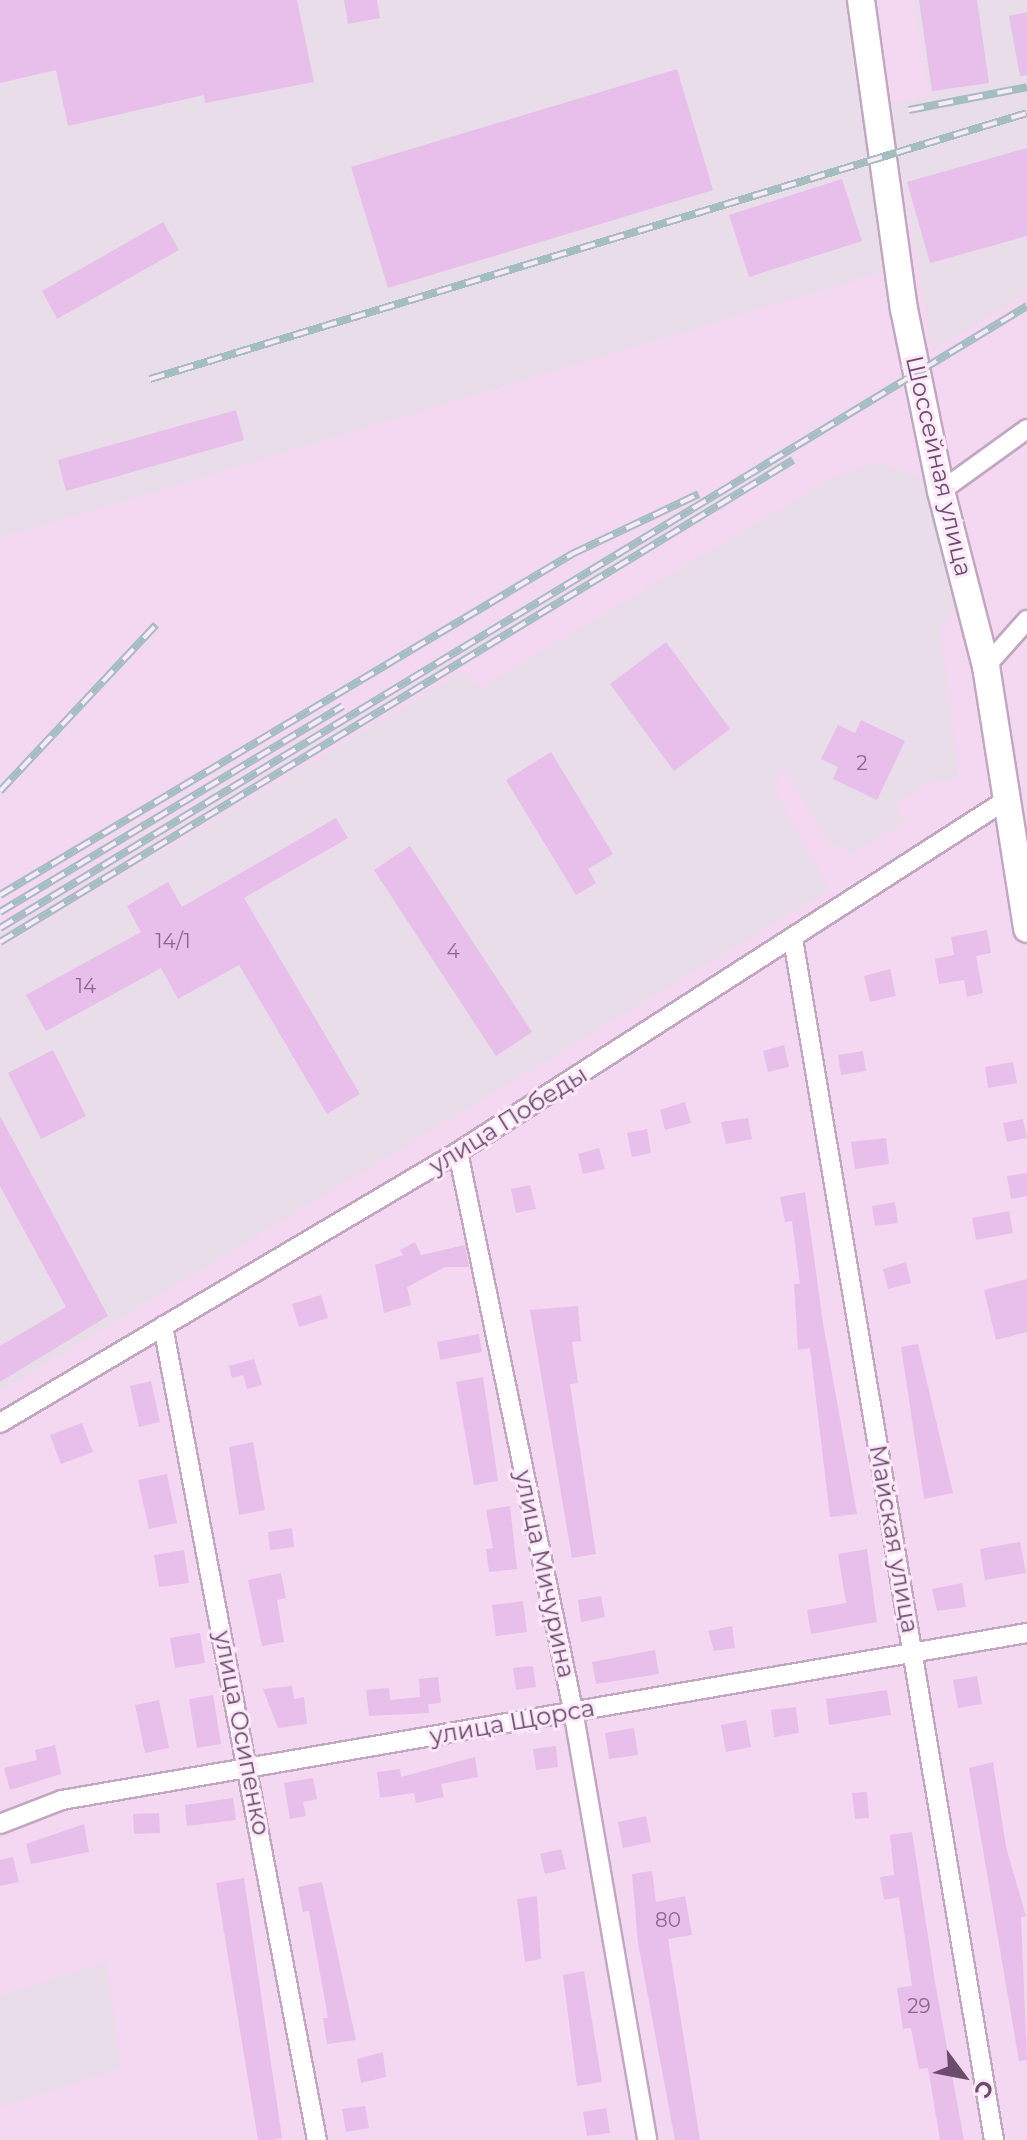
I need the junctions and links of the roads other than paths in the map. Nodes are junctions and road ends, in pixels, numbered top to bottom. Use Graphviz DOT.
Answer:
graph roads {
  1 [pos="861,0"];
  2 [pos="1027,429"];
  3 [pos="941,491"];
  4 [pos="1027,620"];
  5 [pos="986,666"];
  6 [pos="1006,800"];
  7 [pos="1027,929"];
  8 [pos="793,939"];
  9 [pos="458,1152"];
  10 [pos="163,1326"];
  11 [pos="0,1423"];
  12 [pos="1027,1633"];
  13 [pos="913,1653"];
  14 [pos="573,1710"];
  15 [pos="249,1771"];
  16 [pos="0,1824"];
  17 [pos="317,2140"];
  18 [pos="647,2140"];
  19 [pos="994,2140"];
  1 -- 3 [label="main road, Шоссейная улица"];
  2 -- 3 [label="street"];
  3 -- 5 [label="main road, Шоссейная улица"];
  4 -- 5 [label="street"];
  5 -- 6 [label="main road, Шоссейная улица"];
  6 -- 7 [label="main road, Шоссейная улица"];
  6 -- 8 [label="street, улица Победы"];
  8 -- 9 [label="street, улица Победы"];
  8 -- 13 [label="street, Майская улица"];
  9 -- 10 [label="street, улица Победы"];
  9 -- 14 [label="street, улица Мичурина"];
  10 -- 11 [label="street, улица Победы"];
  10 -- 15 [label="street, улица Осипенко"];
  12 -- 13 [label="street, улица Щорса"];
  13 -- 14 [label="street, улица Щорса"];
  13 -- 19 [label="street, Майская улица"];
  14 -- 15 [label="street, улица Щорса"];
  14 -- 18 [label="street, улица Мичурина"];
  15 -- 16 [label="street, улица Щорса"];
  15 -- 17 [label="street, улица Осипенко"];
}
